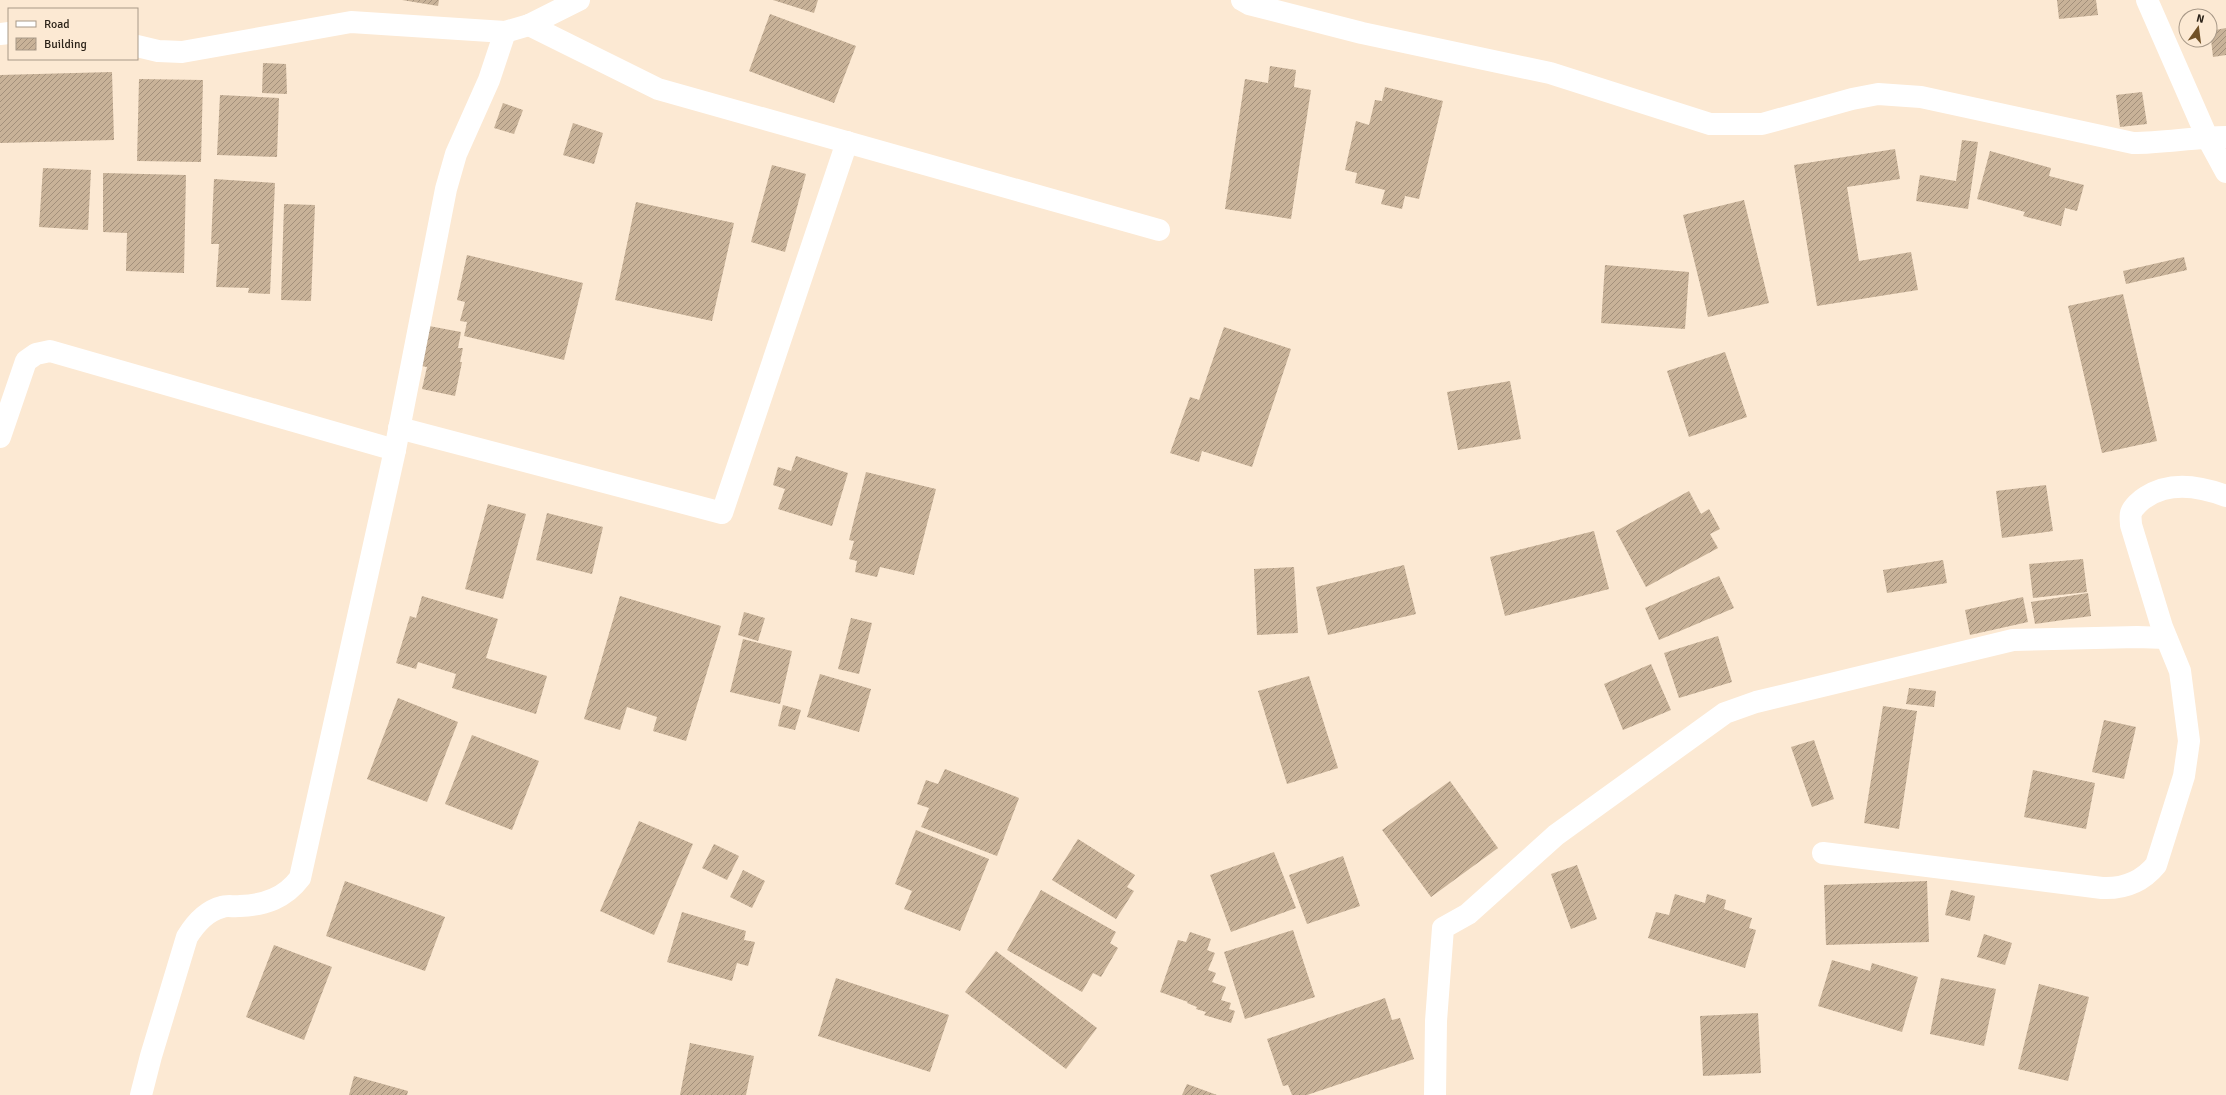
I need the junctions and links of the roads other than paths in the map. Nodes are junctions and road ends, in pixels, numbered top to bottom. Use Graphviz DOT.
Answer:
graph roads {
  1 [pos="579,0"];
  2 [pos="1242,0"];
  3 [pos="2147,0"];
  4 [pos="529,25"];
  5 [pos="505,32"];
  6 [pos="138,46"];
  7 [pos="2216,137"];
  8 [pos="847,142"];
  9 [pos="2226,172"];
  10 [pos="1159,230"];
  11 [pos="399,428"];
  12 [pos="0,437"];
  13 [pos="395,450"];
  14 [pos="2226,496"];
  15 [pos="2166,638"];
  16 [pos="1822,853"];
  17 [pos="142,1095"];
  18 [pos="1436,1095"];
  1 -- 4 [label="street"];
  2 -- 7 [label="street"];
  3 -- 7 [label="street"];
  4 -- 5 [label="street"];
  4 -- 8 [label="street"];
  5 -- 6 [label="street"];
  5 -- 11 [label="street"];
  7 -- 9 [label="street"];
  8 -- 10 [label="street"];
  8 -- 11 [label="street"];
  11 -- 13 [label="street"];
  12 -- 13 [label="street"];
  13 -- 17 [label="street"];
  14 -- 15 [label="street"];
  15 -- 16 [label="street"];
  15 -- 18 [label="street"];
}
